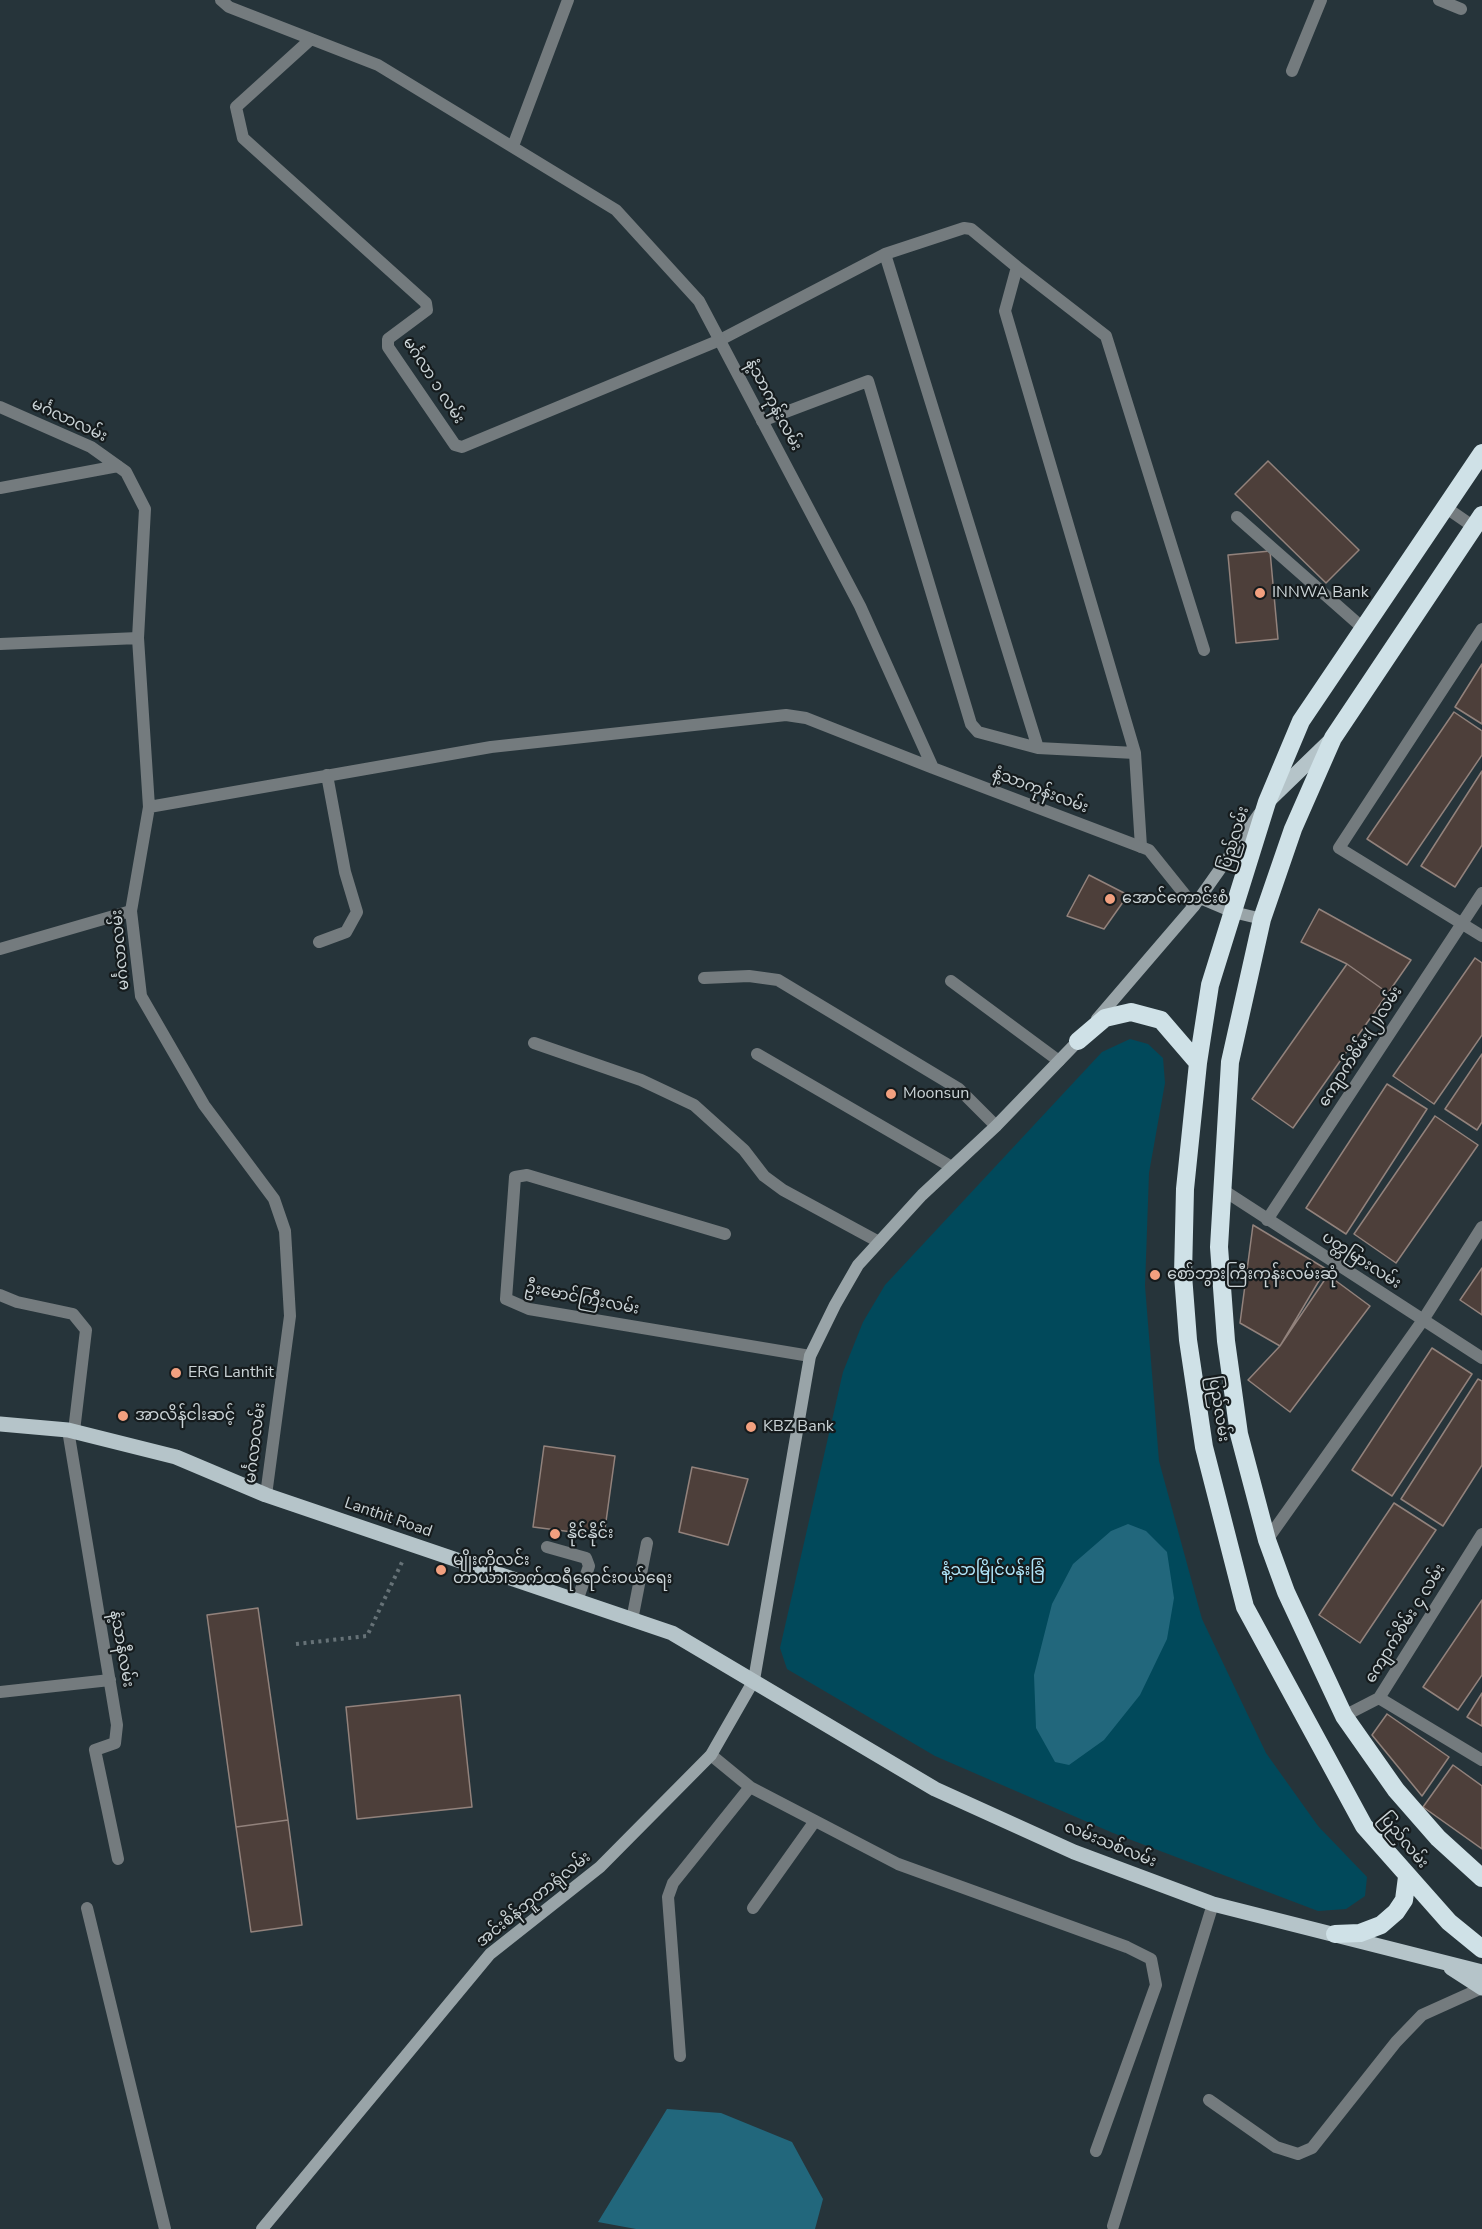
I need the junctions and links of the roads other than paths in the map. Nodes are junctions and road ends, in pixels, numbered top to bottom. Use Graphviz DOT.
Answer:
graph roads {
  1 [pos="221,0"];
  2 [pos="568,0"];
  3 [pos="1321,0"];
  4 [pos="1439,0"];
  5 [pos="1461,9"];
  6 [pos="311,39"];
  7 [pos="1292,71"];
  8 [pos="513,146"];
  9 [pos="885,254"];
  10 [pos="1017,267"];
  11 [pos="720,340"];
  12 [pos="0,407"];
  13 [pos="762,421"];
  14 [pos="1482,453"];
  15 [pos="118,466"];
  16 [pos="0,488"];
  17 [pos="1445,507"];
  18 [pos="1237,517"];
  19 [pos="1479,525"];
  20 [pos="1364,629"];
  21 [pos="1482,629"];
  22 [pos="138,638"];
  23 [pos="0,644"];
  24 [pos="1204,650"];
  25 [pos="1333,738"];
  26 [pos="1038,748"];
  27 [pos="1135,753"];
  28 [pos="933,768"];
  29 [pos="327,775"];
  30 [pos="1267,802"];
  31 [pos="148,807"];
  32 [pos="1141,847"];
  33 [pos="1482,893"];
  34 [pos="1197,902"];
  35 [pos="131,911"];
  36 [pos="1233,912"];
  37 [pos="1262,919"];
  38 [pos="1462,923"];
  39 [pos="1482,936"];
  40 [pos="319,942"];
  41 [pos="0,949"];
  42 [pos="704,978"];
  43 [pos="951,981"];
  44 [pos="1078,1041"];
  45 [pos="534,1043"];
  46 [pos="757,1054"];
  47 [pos="1059,1061"];
  48 [pos="1230,1062"];
  49 [pos="1198,1063"];
  50 [pos="996,1126"];
  51 [pos="950,1166"];
  52 [pos="1223,1190"];
  53 [pos="1267,1220"];
  54 [pos="1482,1227"];
  55 [pos="725,1234"];
  56 [pos="879,1242"];
  57 [pos="0,1295"];
  58 [pos="1423,1320"];
  59 [pos="810,1356"];
  60 [pos="1482,1358"];
  61 [pos="0,1424"];
  62 [pos="71,1430"];
  63 [pos="266,1495"];
  64 [pos="1482,1534"];
  65 [pos="1267,1540"];
  66 [pos="647,1543"];
  67 [pos="546,1547"];
  68 [pos="577,1601"];
  69 [pos="632,1620"];
  70 [pos="110,1680"];
  71 [pos="754,1680"];
  72 [pos="0,1692"];
  73 [pos="1379,1698"];
  74 [pos="1344,1716"];
  75 [pos="711,1755"];
  76 [pos="1482,1760"];
  77 [pos="750,1787"];
  78 [pos="815,1821"];
  79 [pos="118,1859"];
  80 [pos="1407,1877"];
  81 [pos="1482,1878"];
  82 [pos="1213,1904"];
  83 [pos="87,1908"];
  84 [pos="753,1908"];
  85 [pos="1335,1934"];
  86 [pos="1482,1949"];
  87 [pos="1441,1962"];
  88 [pos="1482,1972"];
  89 [pos="1482,1988"];
  90 [pos="680,2056"];
  91 [pos="1209,2100"];
  92 [pos="1096,2151"];
  93 [pos="1113,2226"];
  94 [pos="165,2229"];
  95 [pos="262,2229"];
  1 -- 6 [label="street, နံ့သာကုန်းလမ်း"];
  2 -- 8 [label="street"];
  3 -- 7 [label="street"];
  4 -- 5 [label="street"];
  6 -- 8 [label="street, နံ့သာကုန်းလမ်း"];
  6 -- 11 [label="street, မင်္ဂလာ ၁ လမ်း"];
  8 -- 11 [label="street, နံ့သာကုန်းလမ်း"];
  9 -- 10 [label="street"];
  9 -- 11 [label="street"];
  9 -- 26 [label="street"];
  10 -- 24 [label="street"];
  10 -- 27 [label="street"];
  11 -- 13 [label="street, နံ့သာကုန်းလမ်း"];
  12 -- 15 [label="street, မင်္ဂလာလမ်း"];
  13 -- 26 [label="street"];
  13 -- 28 [label="street, နံ့သာကုန်းလမ်း"];
  14 -- 17 [label="highway, ပြည်လမ်း"];
  15 -- 16 [label="street"];
  15 -- 22 [label="street, မင်္ဂလာလမ်း"];
  17 -- 19 [label="street"];
  17 -- 20 [label="highway, ပြည်လမ်း"];
  18 -- 20 [label="street"];
  19 -- 25 [label="highway, ပြည်လမ်း"];
  20 -- 30 [label="highway, ပြည်လမ်း"];
  21 -- 38 [label="street"];
  22 -- 23 [label="street"];
  22 -- 31 [label="street, မင်္ဂလာလမ်း"];
  25 -- 30 [label="main road, ပြည်လမ်း"];
  25 -- 37 [label="highway, ပြည်လမ်း"];
  26 -- 27 [label="street"];
  27 -- 32 [label="street"];
  28 -- 29 [label="street"];
  28 -- 32 [label="street, နံ့သာကုန်းလမ်း"];
  29 -- 31 [label="street"];
  29 -- 40 [label="street"];
  30 -- 34 [label="main road"];
  30 -- 36 [label="highway, ပြည်လမ်း"];
  31 -- 35 [label="street, မင်္ဂလာလမ်း"];
  32 -- 34 [label="street, နံ့သာကုန်းလမ်း"];
  33 -- 38 [label="street, ကျောက်စိမ်း(၂)လမ်း"];
  34 -- 36 [label="main road"];
  34 -- 44 [label="main road"];
  35 -- 41 [label="street"];
  35 -- 63 [label="street, မင်္ဂလာလမ်း"];
  36 -- 37 [label="main road"];
  36 -- 49 [label="highway, ပြည်လမ်း"];
  37 -- 48 [label="highway, ပြည်လမ်း"];
  38 -- 39 [label="street"];
  38 -- 53 [label="street, ကျောက်စိမ်း(၂)လမ်း"];
  42 -- 50 [label="street"];
  43 -- 47 [label="street"];
  44 -- 47 [label="main road"];
  44 -- 49 [label="highway"];
  45 -- 56 [label="street"];
  46 -- 51 [label="street"];
  47 -- 50 [label="main road"];
  48 -- 49 [label="highway"];
  48 -- 52 [label="highway, ပြည်လမ်း"];
  49 -- 80 [label="highway, ပြည်လမ်း"];
  50 -- 51 [label="main road"];
  51 -- 56 [label="main road"];
  52 -- 53 [label="street, ပတ္တမြားလမ်း"];
  52 -- 65 [label="highway, ပြည်လမ်း"];
  53 -- 58 [label="street, ပတ္တမြားလမ်း"];
  54 -- 58 [label="street"];
  55 -- 59 [label="street, ဦးမောင်ကြီးလမ်း"];
  56 -- 59 [label="main road"];
  57 -- 62 [label="street, နံ့သာနီလမ်း"];
  58 -- 60 [label="street, ပတ္တမြားလမ်း"];
  58 -- 65 [label="street"];
  59 -- 71 [label="main road"];
  61 -- 62 [label="main road, Lanthit Road"];
  62 -- 63 [label="main road, Lanthit Road"];
  62 -- 70 [label="street, နံ့သာနီလမ်း"];
  63 -- 68 [label="main road, Lanthit Road"];
  64 -- 73 [label="street, ကျောက်စိမ်း ၄ လမ်း"];
  65 -- 74 [label="highway, ပြည်လမ်း"];
  66 -- 69 [label="street"];
  67 -- 68 [label="street"];
  68 -- 69 [label="main road, Lanthit Road"];
  69 -- 71 [label="main road, Lanthit Road"];
  70 -- 72 [label="street"];
  70 -- 79 [label="street, နံ့သာနီလမ်း"];
  71 -- 75 [label="main road, အင်းစိန်ဘူတာရုံလမ်း"];
  71 -- 82 [label="main road, လမ်းသစ်လမ်း"];
  73 -- 74 [label="street, ကျောက်စိမ်း ၄ လမ်း"];
  73 -- 76 [label="street"];
  74 -- 81 [label="highway, ပြည်လမ်း"];
  75 -- 77 [label="street"];
  75 -- 95 [label="main road, အင်းစိန်ဘူတာရုံလမ်း"];
  77 -- 78 [label="street"];
  77 -- 90 [label="street"];
  78 -- 84 [label="street"];
  78 -- 92 [label="street"];
  80 -- 85 [label="highway"];
  80 -- 86 [label="highway, ပြည်လမ်း"];
  82 -- 85 [label="main road, လမ်းသစ်လမ်း"];
  82 -- 93 [label="street"];
  83 -- 94 [label="street"];
  85 -- 87 [label="main road, လမ်းသစ်လမ်း"];
  87 -- 88 [label="main road, လမ်းသစ်လမ်း"];
  87 -- 89 [label="main road"];
  89 -- 91 [label="street"];
}
